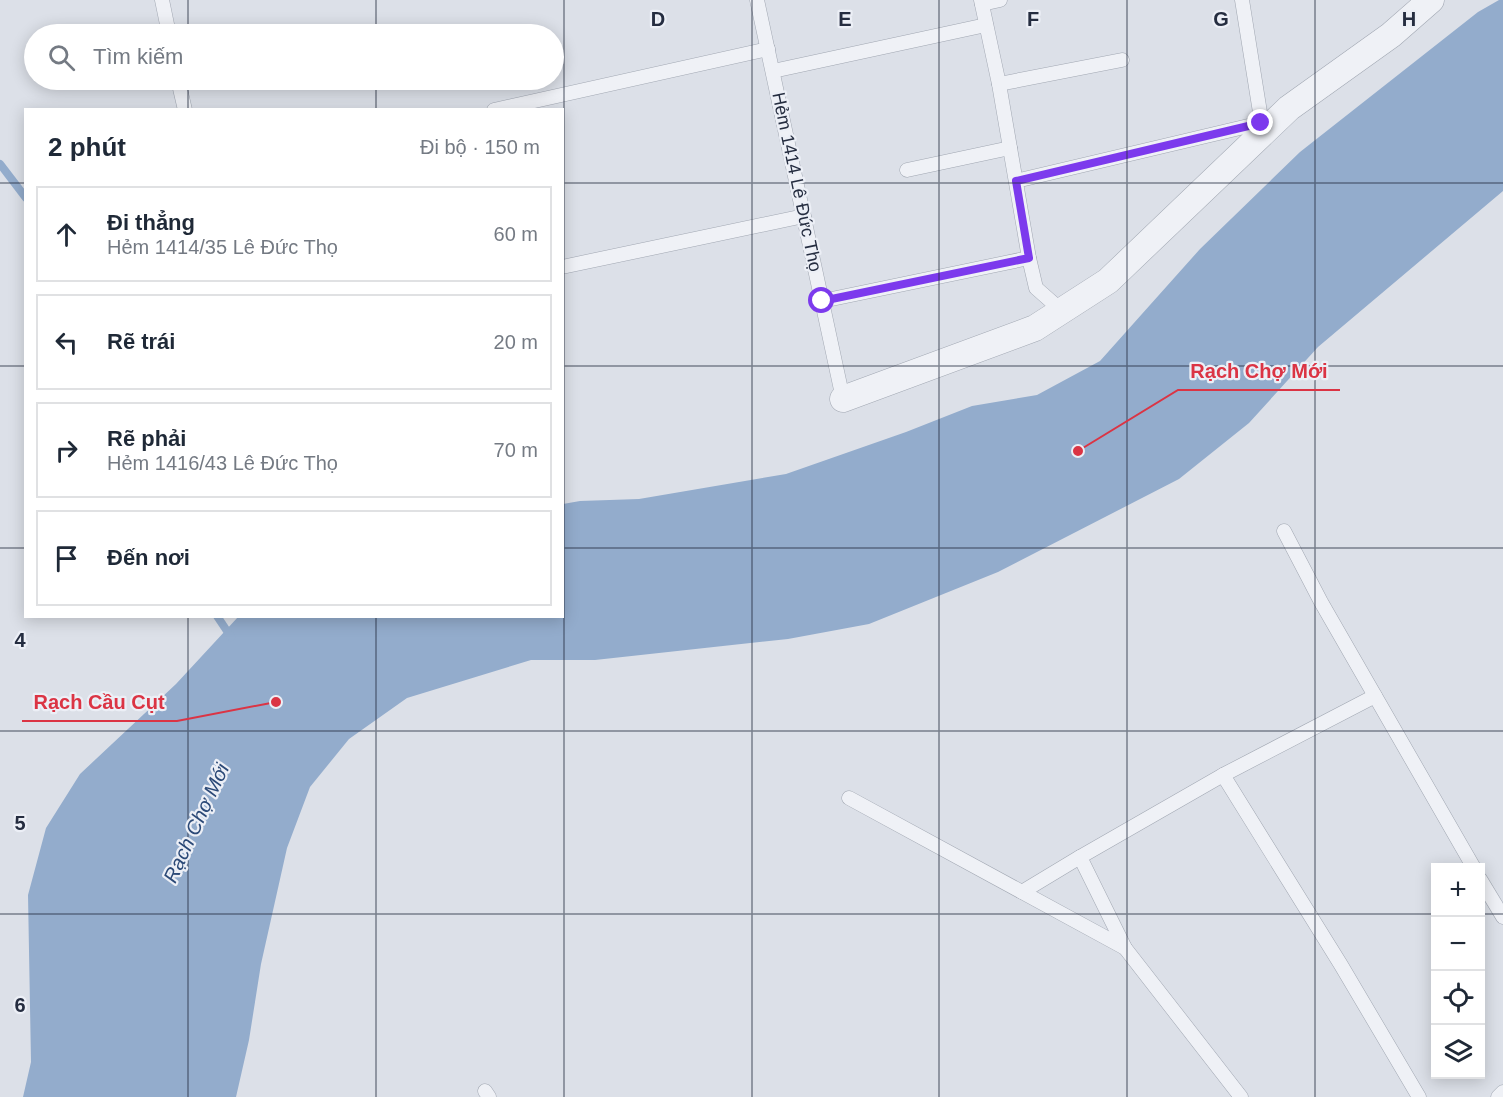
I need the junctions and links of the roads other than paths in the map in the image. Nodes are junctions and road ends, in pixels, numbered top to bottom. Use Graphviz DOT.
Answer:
graph roads {
  1 [pos="162,0"];
  2 [pos="758,0"];
  3 [pos="1000,0"];
  4 [pos="1242,0"];
  5 [pos="1431,0"];
  6 [pos="982,2"];
  7 [pos="167,24"];
  8 [pos="986,25"];
  9 [pos="768,50"];
  10 [pos="1122,60"];
  11 [pos="773,71"];
  12 [pos="999,84"];
  13 [pos="180,90"];
  14 [pos="185,108"];
  15 [pos="503,108"];
  16 [pos="1262,128"];
  17 [pos="1010,148"];
  18 [pos="907,170"];
  19 [pos="1016,181"];
  20 [pos="804,216"];
  21 [pos="1029,258"];
  22 [pos="564,267"];
  23 [pos="822,301"];
  24 [pos="1062,311"];
  25 [pos="843,399"];
  26 [pos="1284,531"];
  27 [pos="1375,696"];
  28 [pos="1223,775"];
  29 [pos="849,798"];
  30 [pos="1080,857"];
  31 [pos="1472,863"];
  32 [pos="1485,887"];
  33 [pos="1022,892"];
  34 [pos="1503,917"];
  35 [pos="1125,948"];
  36 [pos="1503,1092"];
  37 [pos="1240,1097"];
  38 [pos="1419,1097"];
  39 [pos="1498,1097"];
  1 -- 7 [label="lane"];
  2 -- 9 [label="lane, Hẻm 1414 Lê Đức Thọ"];
  3 -- 6 [label="lane"];
  4 -- 16 [label="lane"];
  5 -- 16 [label="street"];
  6 -- 8 [label="lane"];
  8 -- 11 [label="lane"];
  8 -- 12 [label="lane"];
  9 -- 11 [label="lane, Hẻm 1414 Lê Đức Thọ"];
  9 -- 15 [label="lane"];
  10 -- 12 [label="lane"];
  11 -- 20 [label="lane, Hẻm 1414 Lê Đức Thọ"];
  12 -- 17 [label="lane"];
  13 -- 14 [label="lane"];
  16 -- 19 [label="lane"];
  16 -- 24 [label="street"];
  17 -- 18 [label="lane"];
  17 -- 19 [label="lane"];
  19 -- 21 [label="lane"];
  20 -- 22 [label="lane"];
  20 -- 23 [label="lane, Hẻm 1414 Lê Đức Thọ"];
  21 -- 23 [label="lane"];
  21 -- 24 [label="lane"];
  23 -- 25 [label="lane, Hẻm 1414 Lê Đức Thọ"];
  24 -- 25 [label="street"];
  26 -- 27 [label="lane"];
  27 -- 28 [label="lane"];
  27 -- 31 [label="lane"];
  28 -- 30 [label="lane"];
  28 -- 38 [label="lane"];
  29 -- 33 [label="lane"];
  30 -- 33 [label="lane"];
  30 -- 35 [label="lane"];
  32 -- 34 [label="lane"];
  33 -- 35 [label="lane"];
  35 -- 37 [label="lane"];
  36 -- 39 [label="lane"];
}
